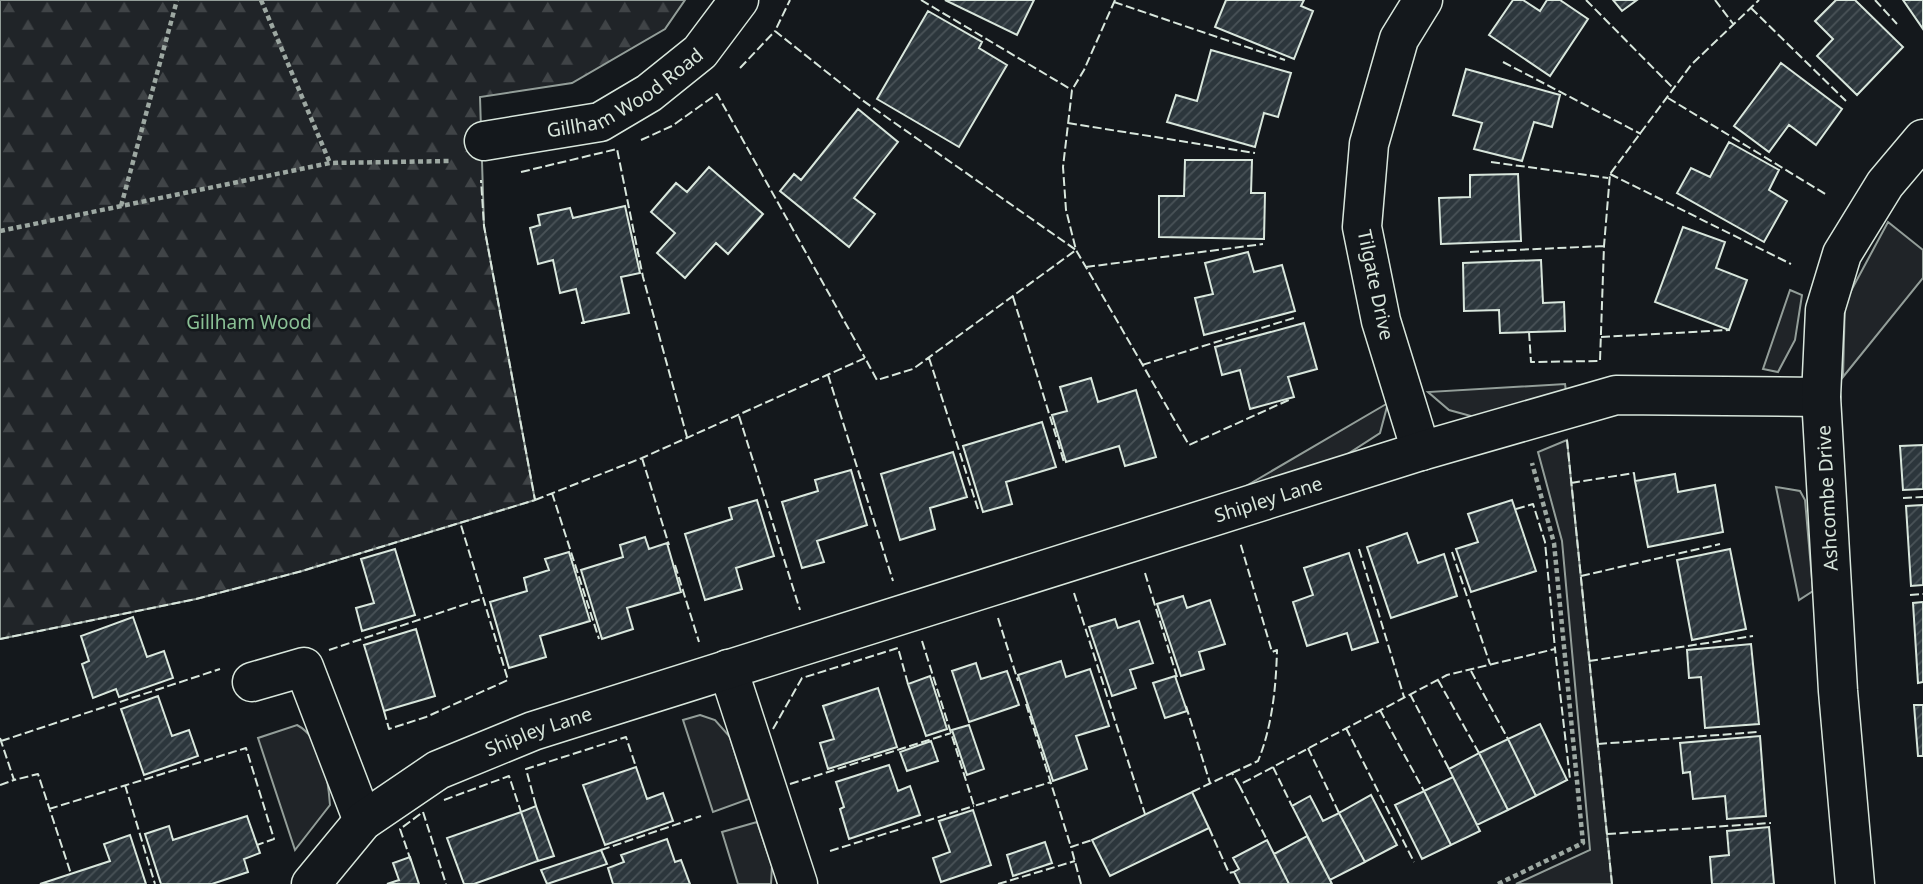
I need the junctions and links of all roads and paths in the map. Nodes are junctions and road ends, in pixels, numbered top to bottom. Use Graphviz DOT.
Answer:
graph roads {
  1 [pos="177,0"];
  2 [pos="261,0"];
  3 [pos="739,0"];
  4 [pos="1423,0"];
  5 [pos="1923,139"];
  6 [pos="484,141"];
  7 [pos="330,163"];
  8 [pos="121,206"];
  9 [pos="0,231"];
  10 [pos="1821,397"];
  11 [pos="1521,423"];
  12 [pos="1421,451"];
  13 [pos="728,668"];
  14 [pos="252,682"];
  15 [pos="363,821"];
  16 [pos="311,884"];
  17 [pos="798,884"];
  18 [pos="1498,884"];
  19 [pos="1855,884"];
  1 -- 8 [label="path"];
  2 -- 7 [label="path"];
  3 -- 6 [label="street, Gillham Wood Road"];
  4 -- 12 [label="street, Tilgate Drive"];
  5 -- 10 [label="street, Ashcombe Drive"];
  6 -- 7 [label="path"];
  7 -- 8 [label="path"];
  8 -- 9 [label="path"];
  10 -- 11 [label="street, Shipley Lane"];
  10 -- 19 [label="street, Ashcombe Drive"];
  11 -- 12 [label="street, Shipley Lane"];
  11 -- 18 [label="path"];
  12 -- 13 [label="street, Shipley Lane"];
  13 -- 15 [label="street, Shipley Lane"];
  13 -- 17 [label="street"];
  14 -- 15 [label="street"];
  15 -- 16 [label="street, Shipley Lane"];
}
